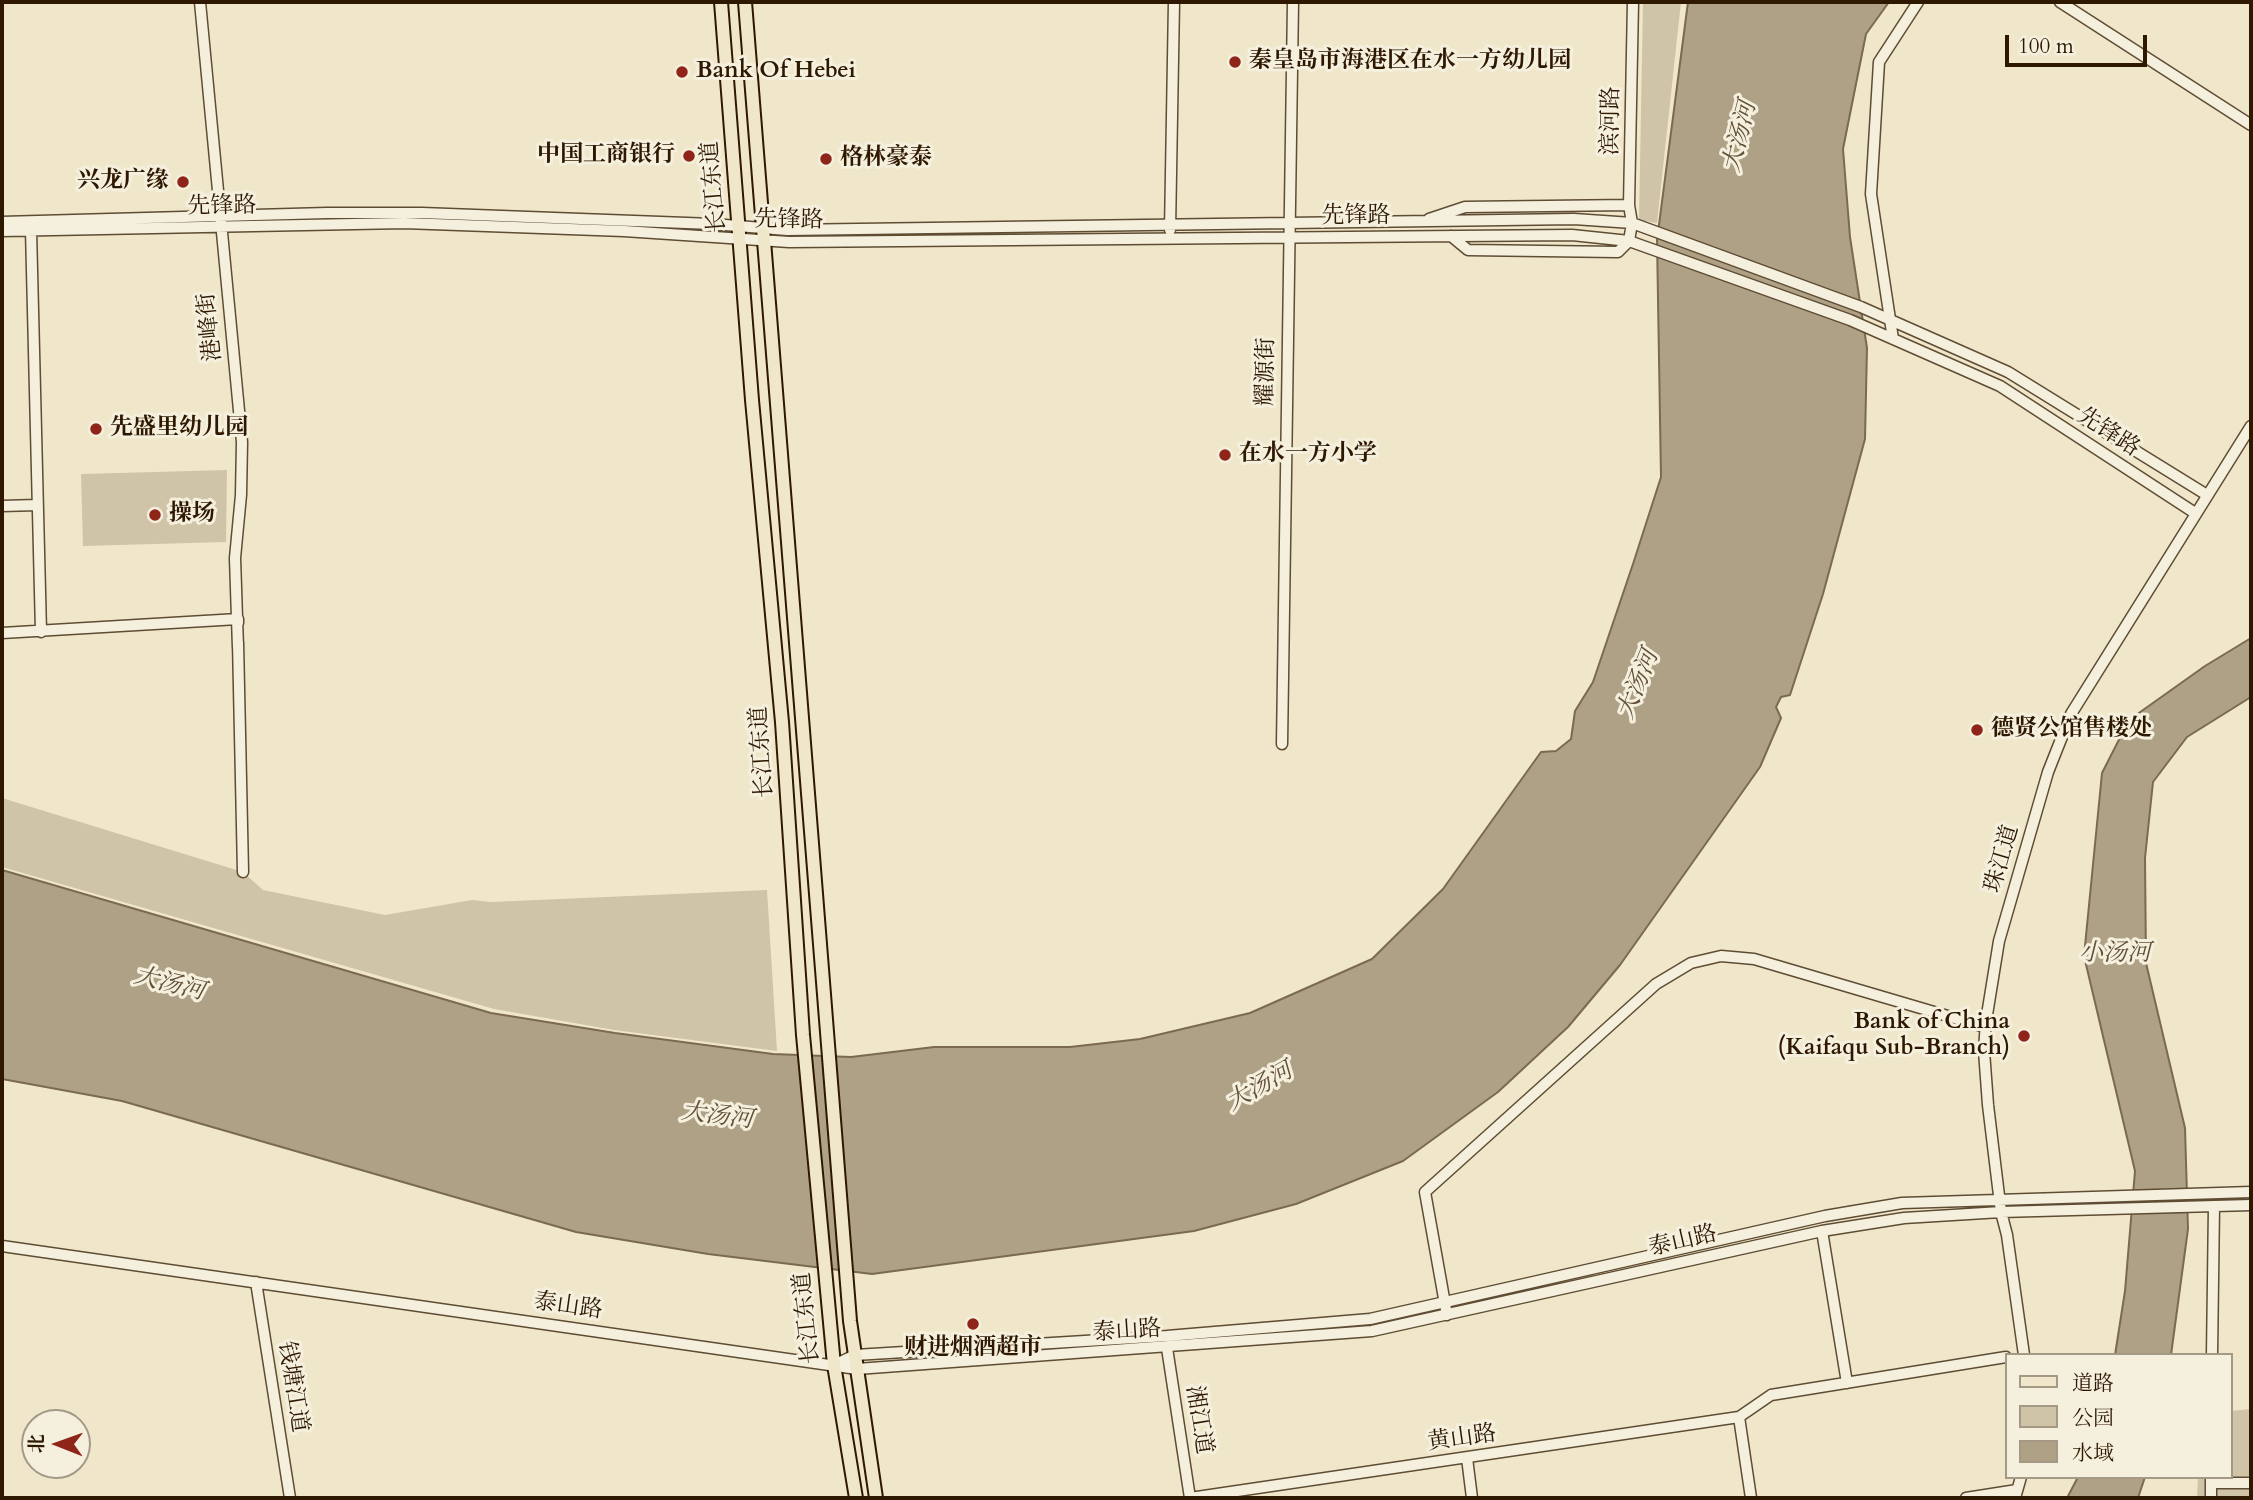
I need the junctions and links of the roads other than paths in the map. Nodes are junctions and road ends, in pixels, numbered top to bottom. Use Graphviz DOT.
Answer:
graph roads {
  1 [pos="200,2"];
  2 [pos="721,2"];
  3 [pos="745,2"];
  4 [pos="1174,2"];
  5 [pos="1293,2"];
  6 [pos="1633,2"];
  7 [pos="1918,2"];
  8 [pos="2060,2"];
  9 [pos="2251,125"];
  10 [pos="1629,205"];
  11 [pos="219,221"];
  12 [pos="2,222"];
  13 [pos="1288,222"];
  14 [pos="1418,222"];
  15 [pos="1632,223"];
  16 [pos="1170,225"];
  17 [pos="31,230"];
  18 [pos="2,231"];
  19 [pos="739,233"];
  20 [pos="765,235"];
  21 [pos="1288,236"];
  22 [pos="1451,236"];
  23 [pos="1170,237"];
  24 [pos="1629,241"];
  25 [pos="1891,320"];
  26 [pos="1893,339"];
  27 [pos="2251,426"];
  28 [pos="2207,495"];
  29 [pos="37,505"];
  30 [pos="2,506"];
  31 [pos="2195,513"];
  32 [pos="238,619"];
  33 [pos="41,632"];
  34 [pos="2,633"];
  35 [pos="1282,744"];
  36 [pos="243,872"];
  37 [pos="1985,1027"];
  38 [pos="2251,1192"];
  39 [pos="2000,1199"];
  40 [pos="2251,1205"];
  41 [pos="2214,1206"];
  42 [pos="2001,1212"];
  43 [pos="1822,1231"];
  44 [pos="2,1247"];
  45 [pos="256,1282"];
  46 [pos="1445,1302"];
  47 [pos="1447,1315"];
  48 [pos="1167,1348"];
  49 [pos="2023,1353"];
  50 [pos="2212,1353"];
  51 [pos="855,1355"];
  52 [pos="2004,1357"];
  53 [pos="834,1365"];
  54 [pos="857,1369"];
  55 [pos="1847,1383"];
  56 [pos="1739,1417"];
  57 [pos="1467,1458"];
  58 [pos="2211,1480"];
  59 [pos="2251,1483"];
  60 [pos="2016,1494"];
  61 [pos="290,1498"];
  62 [pos="856,1498"];
  63 [pos="876,1498"];
  64 [pos="1190,1498"];
  65 [pos="1472,1498"];
  66 [pos="1751,1498"];
  67 [pos="1966,1498"];
  68 [pos="2211,1498"];
  1 -- 11 [label="street, 港峰街"];
  2 -- 19 [label="main road, 长江东道"];
  3 -- 20 [label="main road, 长江东道"];
  4 -- 16 [label="street"];
  5 -- 13 [label="street, 耀源街"];
  6 -- 10 [label="street, 滨河路"];
  7 -- 25 [label="street"];
  8 -- 9 [label="street"];
  10 -- 14 [label="street"];
  10 -- 15 [label="street, 滨河路"];
  11 -- 12 [label="street"];
  11 -- 17 [label="street, 先锋路"];
  11 -- 19 [label="street"];
  11 -- 32 [label="street, 港峰街"];
  13 -- 14 [label="street"];
  13 -- 16 [label="street"];
  13 -- 21 [label="street, 耀源街"];
  14 -- 15 [label="street"];
  15 -- 24 [label="street, 滨河路"];
  15 -- 25 [label="street"];
  16 -- 20 [label="street"];
  16 -- 23 [label="street"];
  17 -- 18 [label="street, 先锋路"];
  17 -- 29 [label="street"];
  19 -- 20 [label="street"];
  19 -- 53 [label="main road, 长江东道"];
  20 -- 23 [label="street, 先锋路"];
  20 -- 51 [label="main road, 长江东道"];
  21 -- 22 [label="street, 先锋路"];
  21 -- 23 [label="street, 先锋路"];
  21 -- 35 [label="street, 耀源街"];
  22 -- 24 [label="street, 先锋路"];
  22 -- 24 [label="street"];
  24 -- 26 [label="street, 先锋路"];
  25 -- 26 [label="street"];
  25 -- 28 [label="street"];
  26 -- 31 [label="street, 先锋路"];
  27 -- 28 [label="street, 珠江道"];
  28 -- 31 [label="street, 珠江道"];
  29 -- 30 [label="street"];
  29 -- 33 [label="street"];
  31 -- 37 [label="street, 珠江道"];
  32 -- 33 [label="street"];
  32 -- 36 [label="street, 港峰街"];
  33 -- 34 [label="street"];
  37 -- 39 [label="street, 珠江道"];
  37 -- 46 [label="street"];
  38 -- 39 [label="street"];
  39 -- 42 [label="street, 珠江道"];
  39 -- 46 [label="street"];
  40 -- 41 [label="street, 泰山路"];
  41 -- 42 [label="street, 泰山路"];
  41 -- 50 [label="street"];
  42 -- 43 [label="street, 泰山路"];
  42 -- 49 [label="street, 珠江道"];
  43 -- 47 [label="street, 泰山路"];
  43 -- 55 [label="street"];
  44 -- 45 [label="street, 泰山路"];
  45 -- 53 [label="street, 泰山路"];
  45 -- 61 [label="street, 钱塘江道"];
  46 -- 47 [label="street"];
  46 -- 51 [label="street"];
  47 -- 48 [label="street, 泰山路"];
  48 -- 54 [label="street, 泰山路"];
  48 -- 64 [label="street, 湘江道"];
  51 -- 53 [label="street"];
  51 -- 54 [label="main road, 长江东道"];
  52 -- 55 [label="street"];
  53 -- 54 [label="street, 泰山路"];
  53 -- 62 [label="main road, 长江东道"];
  54 -- 63 [label="main road, 长江东道"];
  55 -- 56 [label="street"];
  56 -- 57 [label="street, 黄山路"];
  56 -- 66 [label="street"];
  57 -- 64 [label="street, 黄山路"];
  57 -- 65 [label="street"];
  58 -- 59 [label="street"];
  58 -- 68 [label="street"];
  60 -- 67 [label="street"];
}
